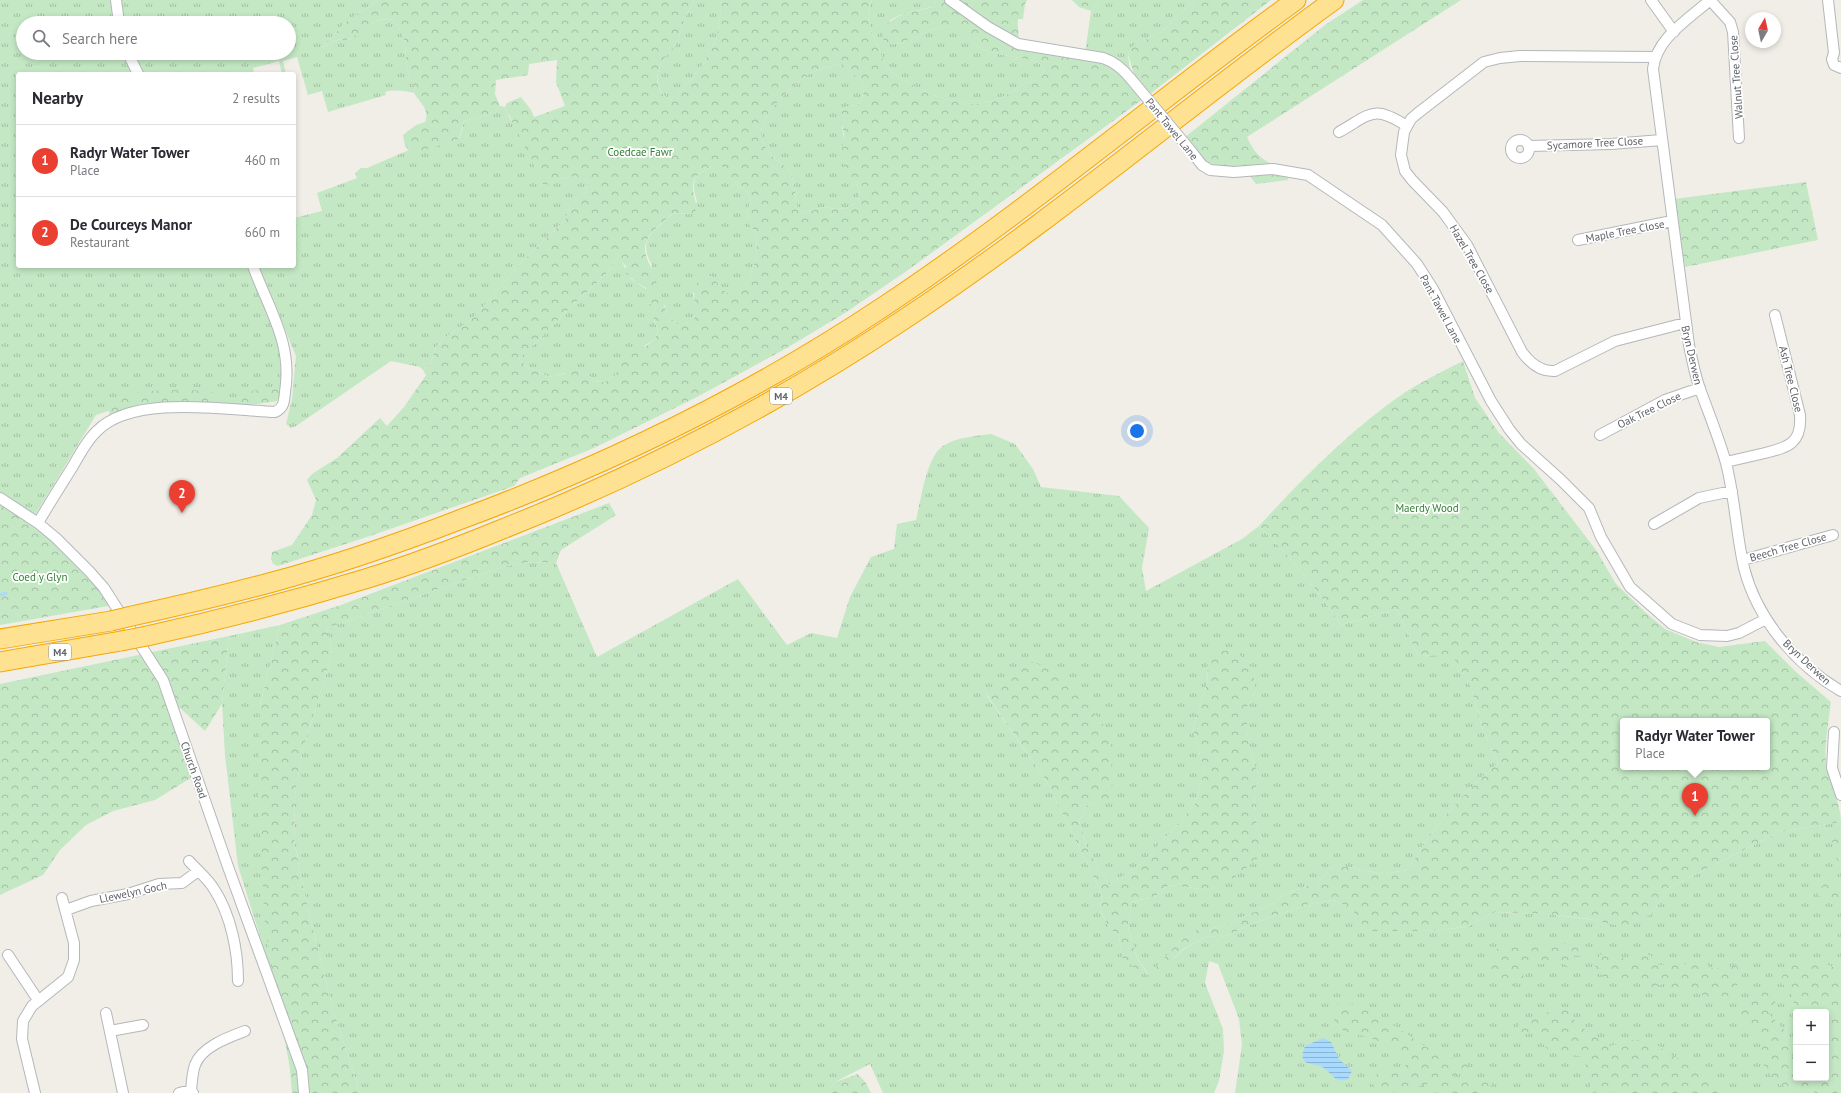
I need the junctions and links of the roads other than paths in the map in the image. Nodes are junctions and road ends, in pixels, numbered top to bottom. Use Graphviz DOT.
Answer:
graph roads {
  1 [pos="116,0"];
  2 [pos="950,0"];
  3 [pos="1296,0"];
  4 [pos="1334,0"];
  5 [pos="1650,0"];
  6 [pos="1710,0"];
  7 [pos="1828,0"];
  8 [pos="118,16"];
  9 [pos="1674,32"];
  10 [pos="1837,51"];
  11 [pos="1655,57"];
  12 [pos="131,60"];
  13 [pos="1841,68"];
  14 [pos="137,72"];
  15 [pos="1407,126"];
  16 [pos="1339,132"];
  17 [pos="1739,138"];
  18 [pos="1662,140"];
  19 [pos="1529,146"];
  20 [pos="1672,221"];
  21 [pos="1578,240"];
  22 [pos="254,268"];
  23 [pos="1775,315"];
  24 [pos="1685,323"];
  25 [pos="1700,388"];
  26 [pos="1600,435"];
  27 [pos="1726,462"];
  28 [pos="1732,491"];
  29 [pos="0,498"];
  30 [pos="38,523"];
  31 [pos="1654,524"];
  32 [pos="1833,535"];
  33 [pos="1743,560"];
  34 [pos="1766,619"];
  35 [pos="0,639"];
  36 [pos="0,662"];
  37 [pos="1841,691"];
  38 [pos="1834,732"];
  39 [pos="1841,795"];
  40 [pos="189,861"];
  41 [pos="198,870"];
  42 [pos="62,898"];
  43 [pos="66,910"];
  44 [pos="8,955"];
  45 [pos="238,981"];
  46 [pos="38,1000"];
  47 [pos="106,1013"];
  48 [pos="143,1024"];
  49 [pos="110,1031"];
  50 [pos="245,1031"];
  51 [pos="192,1092"];
  52 [pos="35,1093"];
  53 [pos="123,1093"];
  54 [pos="179,1093"];
  55 [pos="304,1093"];
  1 -- 8 [label="street"];
  2 -- 34 [label="street, Pant Tawel Lane, bridge"];
  3 -- 35 [label="highway, M4, bridge"];
  4 -- 36 [label="highway, M4, bridge"];
  5 -- 9 [label="street"];
  6 -- 9 [label="street, Bryn Derwen"];
  6 -- 17 [label="street, Walnut Tree Close"];
  7 -- 10 [label="street"];
  9 -- 11 [label="street, Bryn Derwen"];
  10 -- 13 [label="street"];
  11 -- 15 [label="street, Hazel Tree Close"];
  11 -- 18 [label="street, Bryn Derwen"];
  12 -- 14 [label="street"];
  15 -- 16 [label="street"];
  15 -- 24 [label="street, Hazel Tree Close"];
  18 -- 19 [label="street, Sycamore Tree Close"];
  18 -- 20 [label="street, Bryn Derwen"];
  20 -- 21 [label="street, Maple Tree Close"];
  20 -- 24 [label="street, Bryn Derwen"];
  22 -- 30 [label="street"];
  23 -- 27 [label="street, Ash Tree Close"];
  24 -- 25 [label="street, Bryn Derwen"];
  25 -- 26 [label="street, Oak Tree Close"];
  25 -- 27 [label="street, Bryn Derwen"];
  27 -- 28 [label="street, Bryn Derwen"];
  28 -- 31 [label="street"];
  28 -- 33 [label="street, Bryn Derwen"];
  29 -- 30 [label="street, Church Road"];
  30 -- 55 [label="street, Church Road"];
  32 -- 33 [label="street, Beech Tree Close"];
  33 -- 34 [label="street, Bryn Derwen"];
  34 -- 37 [label="street, Bryn Derwen"];
  38 -- 39 [label="street"];
  40 -- 41 [label="street"];
  41 -- 43 [label="street, Llewelyn Goch"];
  41 -- 45 [label="street"];
  42 -- 43 [label="street"];
  43 -- 46 [label="street"];
  44 -- 46 [label="street"];
  46 -- 52 [label="street"];
  47 -- 49 [label="street"];
  48 -- 49 [label="street"];
  49 -- 53 [label="street"];
  50 -- 51 [label="street"];
  51 -- 54 [label="street"];
}
